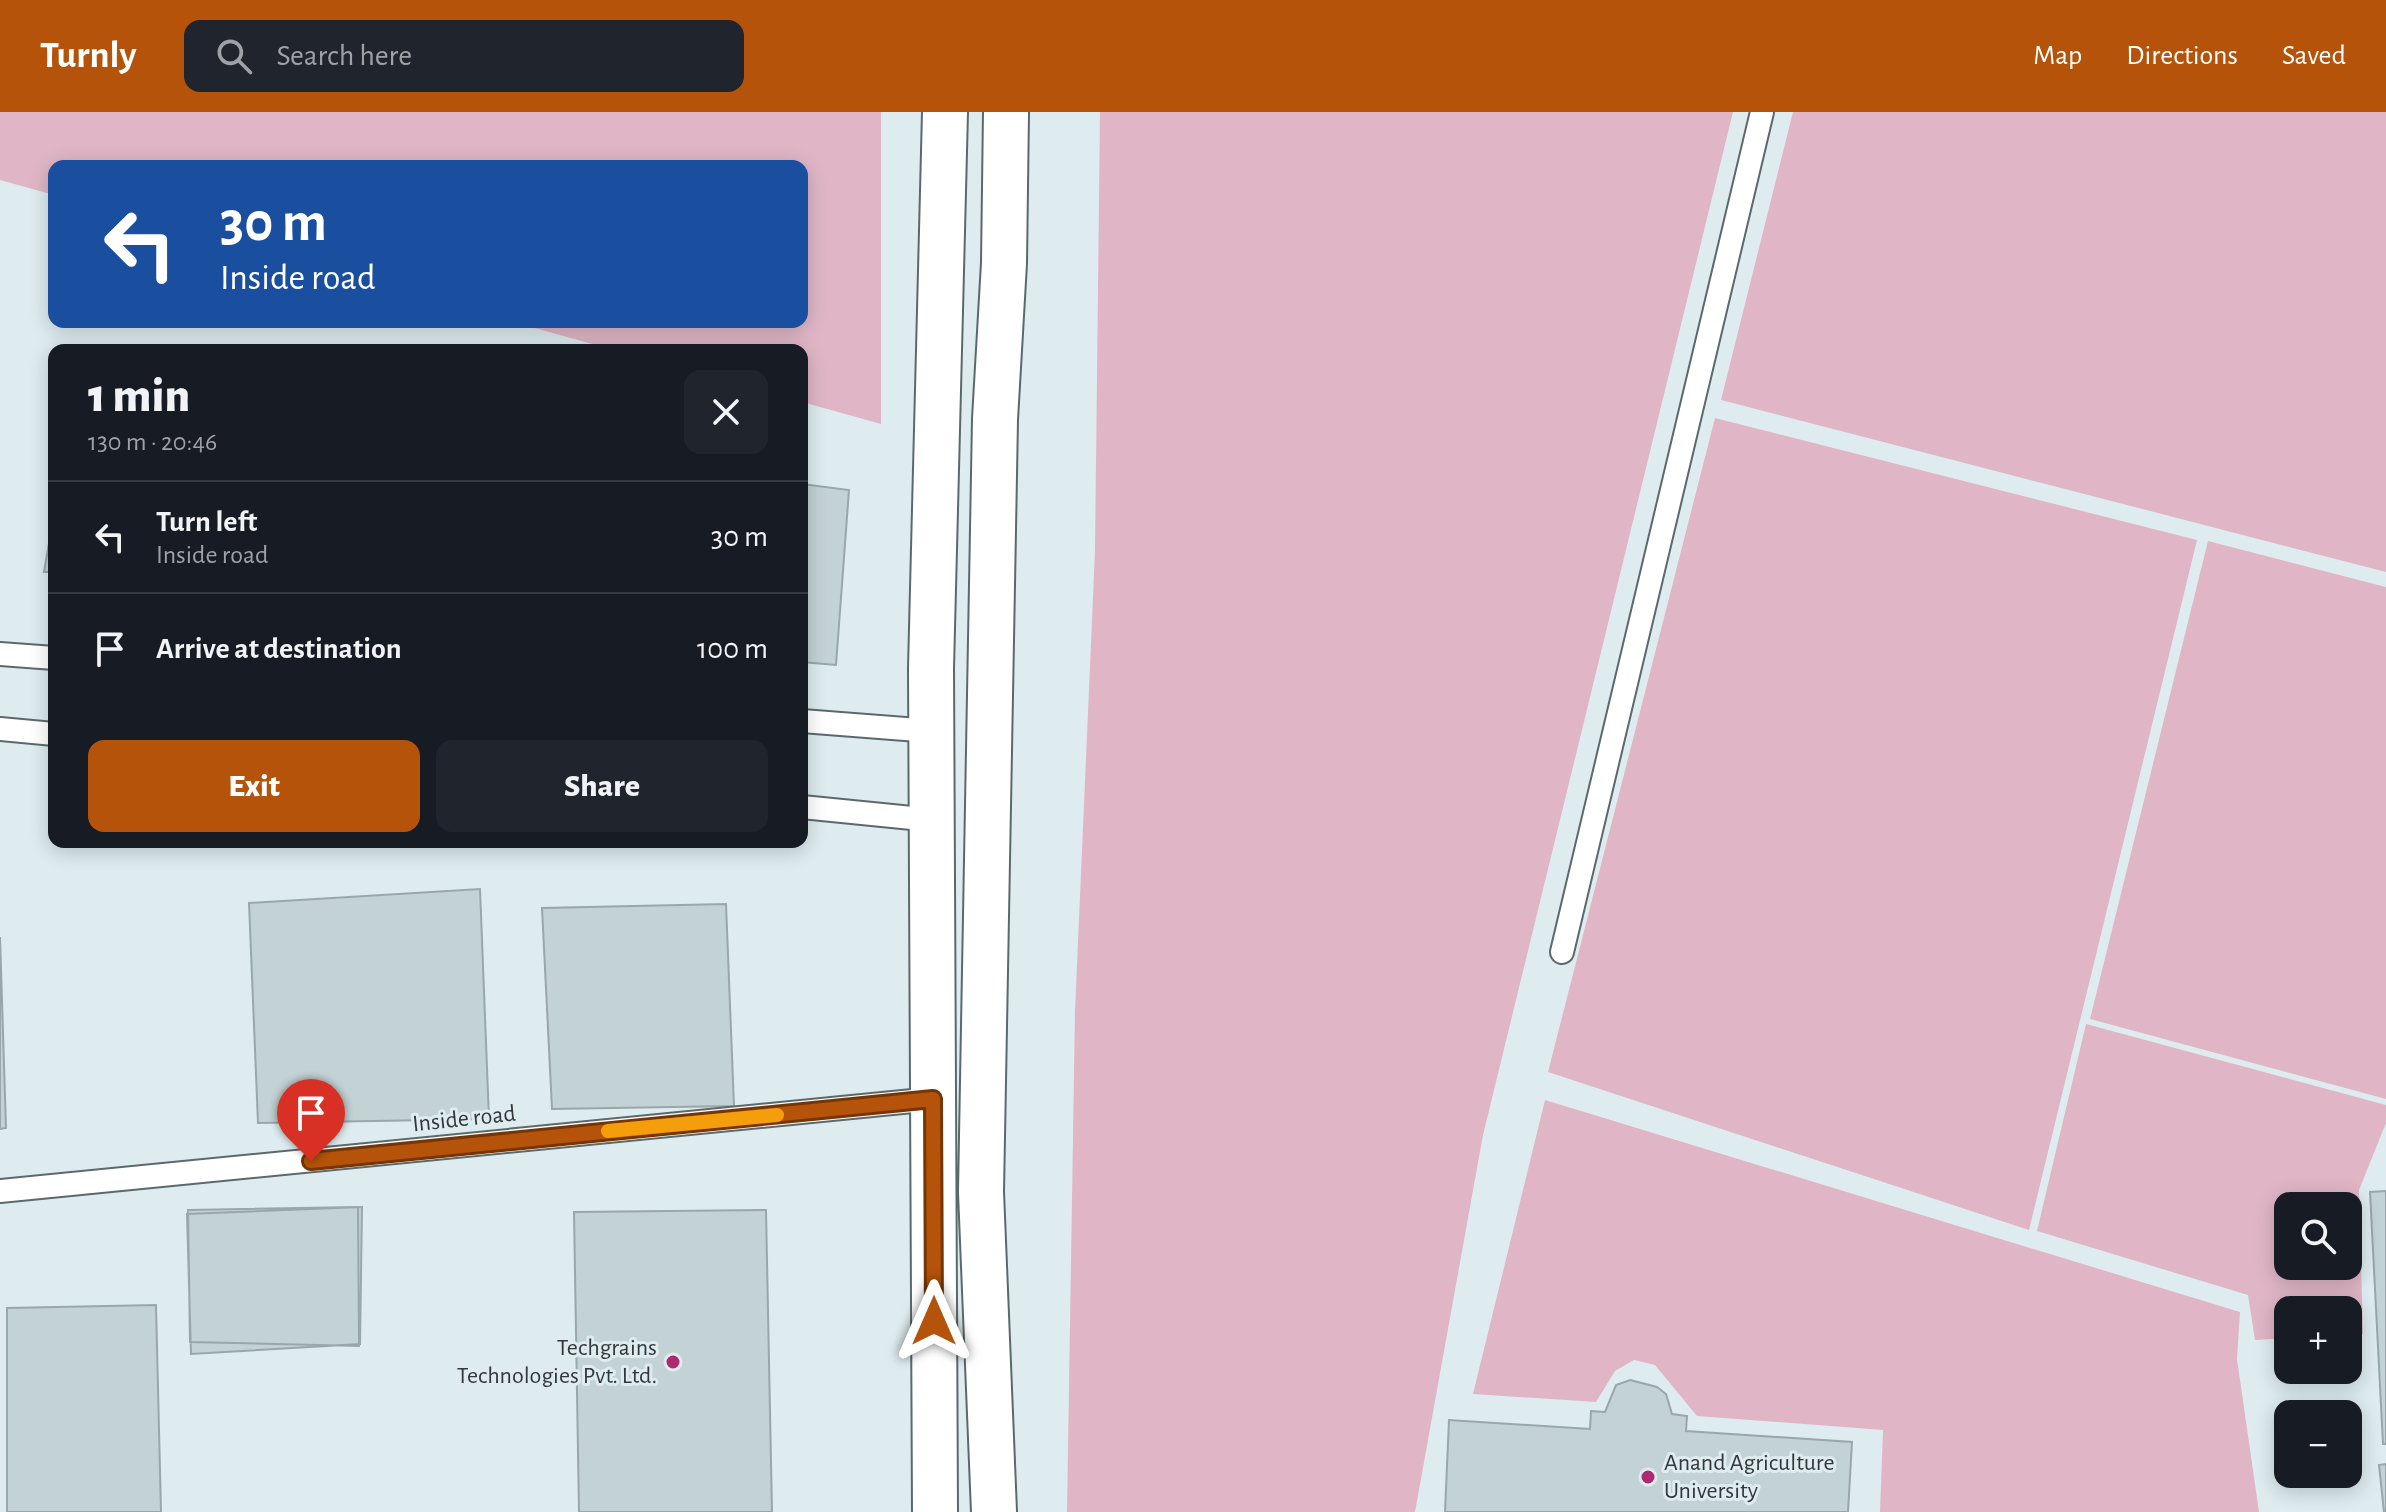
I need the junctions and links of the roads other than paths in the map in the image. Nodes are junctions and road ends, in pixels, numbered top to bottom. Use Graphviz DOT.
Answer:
graph roads {
  1 [pos="945,112"];
  2 [pos="1006,112"];
  3 [pos="1762,112"];
  4 [pos="0,654"];
  5 [pos="48,658"];
  6 [pos="808,721"];
  7 [pos="0,729"];
  8 [pos="931,731"];
  9 [pos="48,733"];
  10 [pos="808,808"];
  11 [pos="932,820"];
  12 [pos="1562,952"];
  13 [pos="933,987"];
  14 [pos="985,988"];
  15 [pos="933,1099"];
  16 [pos="0,1191"];
  17 [pos="935,1512"];
  18 [pos="994,1512"];
  1 -- 8 [label="main road"];
  2 -- 14 [label="main road"];
  3 -- 12 [label="lane"];
  4 -- 5 [label="lane"];
  6 -- 8 [label="lane"];
  7 -- 9 [label="lane"];
  8 -- 11 [label="main road"];
  10 -- 11 [label="lane"];
  11 -- 13 [label="main road"];
  13 -- 14 [label="main road"];
  13 -- 15 [label="main road"];
  14 -- 18 [label="main road"];
  15 -- 16 [label="lane, Inside road"];
  15 -- 17 [label="main road"];
}
